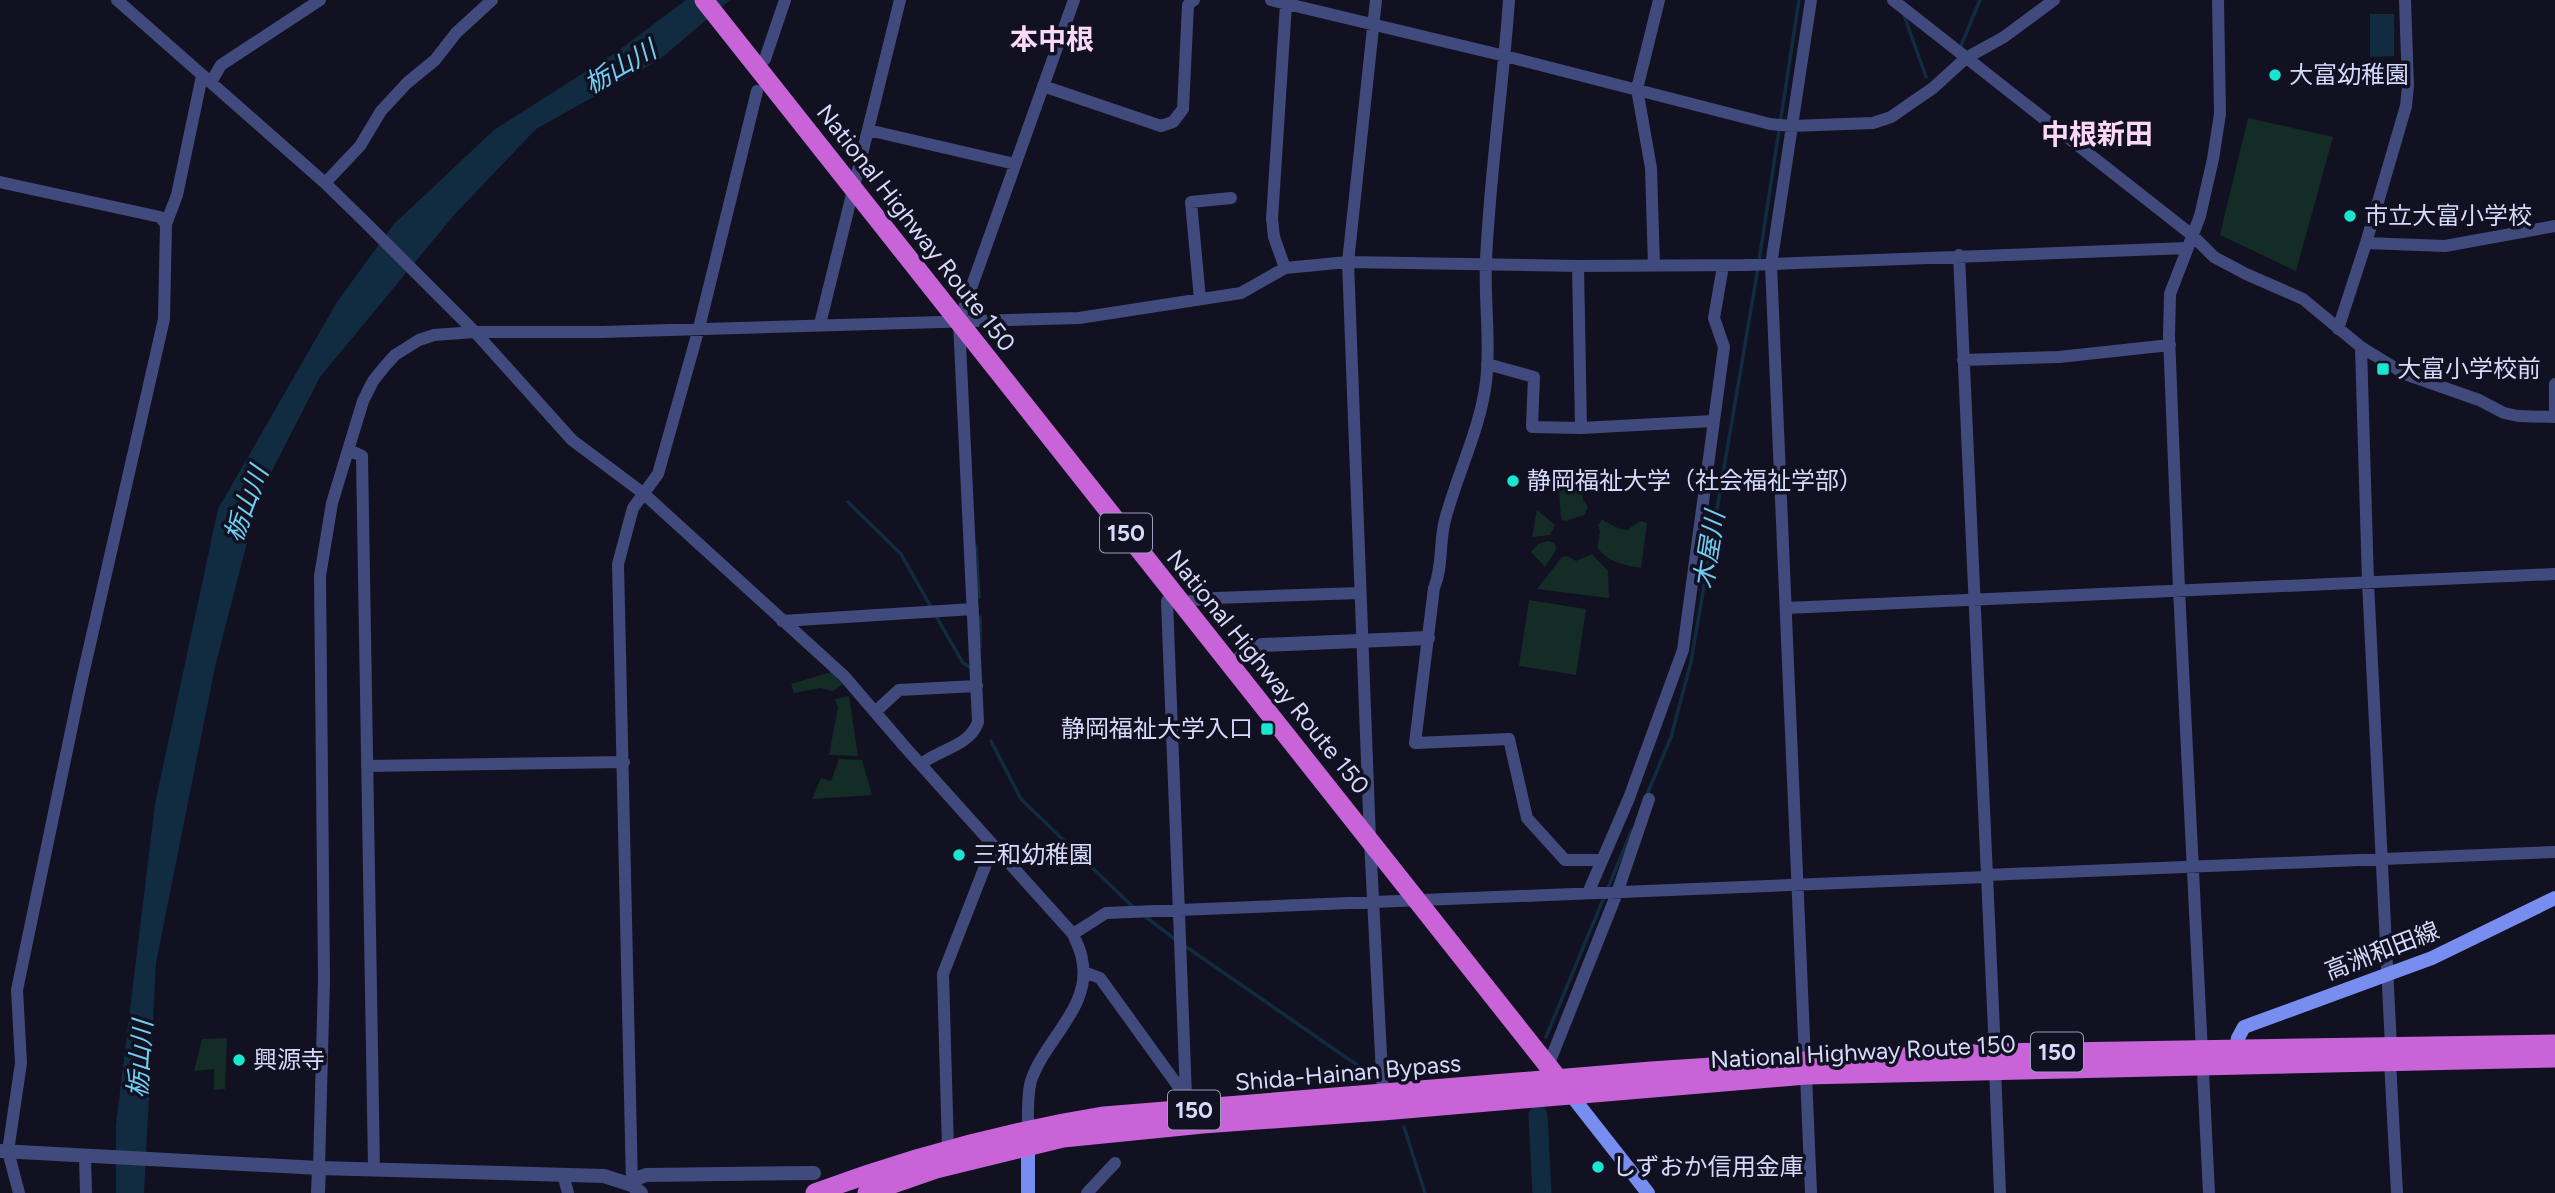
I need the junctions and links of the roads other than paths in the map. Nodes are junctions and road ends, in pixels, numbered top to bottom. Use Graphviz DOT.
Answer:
graph roads {
  1 [pos="117,0"];
  2 [pos="320,0"];
  3 [pos="492,0"];
  4 [pos="704,0"];
  5 [pos="785,0"];
  6 [pos="900,0"];
  7 [pos="1074,0"];
  8 [pos="1194,0"];
  9 [pos="1272,0"];
  10 [pos="1376,0"];
  11 [pos="1509,0"];
  12 [pos="1659,0"];
  13 [pos="1811,0"];
  14 [pos="1893,0"];
  15 [pos="2054,0"];
  16 [pos="2218,0"];
  17 [pos="2405,0"];
  18 [pos="1286,4"];
  19 [pos="1372,24"];
  20 [pos="1505,56"];
  21 [pos="1966,58"];
  22 [pos="765,59"];
  23 [pos="207,79"];
  24 [pos="1043,86"];
  25 [pos="1637,89"];
  26 [pos="757,91"];
  27 [pos="1791,126"];
  28 [pos="869,130"];
  29 [pos="1015,164"];
  30 [pos="0,182"];
  31 [pos="325,183"];
  32 [pos="854,190"];
  33 [pos="1231,198"];
  34 [pos="166,224"];
  35 [pos="2555,226"];
  36 [pos="2192,234"];
  37 [pos="2366,243"];
  38 [pos="2186,248"];
  39 [pos="1959,255"];
  40 [pos="1349,262"];
  41 [pos="1486,263"];
  42 [pos="1771,265"];
  43 [pos="1578,266"];
  44 [pos="1654,266"];
  45 [pos="1723,266"];
  46 [pos="1285,268"];
  47 [pos="1200,299"];
  48 [pos="959,322"];
  49 [pos="820,324"];
  50 [pos="699,328"];
  51 [pos="2338,329"];
  52 [pos="475,332"];
  53 [pos="2170,345"];
  54 [pos="2361,347"];
  55 [pos="1963,360"];
  56 [pos="1487,364"];
  57 [pos="2555,384"];
  58 [pos="2555,415"];
  59 [pos="1713,421"];
  60 [pos="1581,428"];
  61 [pos="349,450"];
  62 [pos="643,493"];
  63 [pos="2555,574"];
  64 [pos="2368,582"];
  65 [pos="2179,589"];
  66 [pos="1360,593"];
  67 [pos="1976,598"];
  68 [pos="1178,599"];
  69 [pos="1786,608"];
  70 [pos="973,609"];
  71 [pos="782,621"];
  72 [pos="1428,638"];
  73 [pos="1364,639"];
  74 [pos="1231,666"];
  75 [pos="977,686"];
  76 [pos="875,712"];
  77 [pos="624,762"];
  78 [pos="921,764"];
  79 [pos="367,766"];
  80 [pos="1649,799"];
  81 [pos="1370,840"];
  82 [pos="993,846"];
  83 [pos="2555,852"];
  84 [pos="2381,859"];
  85 [pos="1602,860"];
  86 [pos="2194,867"];
  87 [pos="1987,876"];
  88 [pos="1798,886"];
  89 [pos="1588,893"];
  90 [pos="1617,893"];
  91 [pos="2555,898"];
  92 [pos="1417,901"];
  93 [pos="1374,903"];
  94 [pos="1178,911"];
  95 [pos="1073,934"];
  96 [pos="1084,972"];
  97 [pos="2386,975"];
  98 [pos="2555,1044"];
  99 [pos="2236,1050"];
  100 [pos="2391,1054"];
  101 [pos="2204,1058"];
  102 [pos="2555,1058"];
  103 [pos="1995,1061"];
  104 [pos="1805,1068"];
  105 [pos="1554,1072"];
  106 [pos="1383,1094"];
  107 [pos="1571,1095"];
  108 [pos="1187,1103"];
  109 [pos="1028,1138"];
  110 [pos="948,1149"];
  111 [pos="4,1151"];
  112 [pos="88,1156"];
  113 [pos="1115,1163"];
  114 [pos="319,1168"];
  115 [pos="374,1169"];
  116 [pos="814,1173"];
  117 [pos="563,1174"];
  118 [pos="637,1189"];
  119 [pos="19,1193"];
  120 [pos="86,1193"];
  121 [pos="318,1193"];
  122 [pos="568,1193"];
  123 [pos="815,1193"];
  124 [pos="867,1193"];
  125 [pos="1028,1193"];
  126 [pos="1087,1193"];
  127 [pos="1648,1193"];
  128 [pos="1811,1193"];
  129 [pos="2000,1193"];
  130 [pos="2209,1193"];
  131 [pos="2397,1193"];
  1 -- 23 [label="street"];
  2 -- 23 [label="street"];
  3 -- 31 [label="street"];
  4 -- 32 [label="highway, National Highway Route 150 / 150"];
  5 -- 22 [label="street"];
  6 -- 28 [label="street"];
  7 -- 24 [label="street"];
  8 -- 24 [label="street"];
  9 -- 18 [label="street"];
  10 -- 19 [label="street"];
  11 -- 20 [label="street"];
  12 -- 25 [label="street"];
  13 -- 27 [label="street"];
  14 -- 21 [label="street"];
  15 -- 21 [label="street"];
  16 -- 36 [label="street"];
  17 -- 37 [label="street"];
  18 -- 19 [label="street"];
  18 -- 46 [label="street"];
  19 -- 20 [label="street"];
  19 -- 40 [label="street"];
  20 -- 25 [label="street"];
  20 -- 41 [label="street"];
  21 -- 27 [label="street"];
  21 -- 36 [label="street"];
  23 -- 31 [label="street"];
  23 -- 34 [label="street"];
  24 -- 29 [label="street"];
  25 -- 27 [label="street"];
  25 -- 44 [label="street"];
  26 -- 50 [label="street"];
  27 -- 42 [label="street"];
  28 -- 29 [label="street"];
  28 -- 32 [label="street"];
  29 -- 48 [label="street"];
  30 -- 34 [label="street"];
  31 -- 52 [label="street"];
  32 -- 48 [label="highway, National Highway Route 150 / 150"];
  32 -- 49 [label="street"];
  33 -- 47 [label="street"];
  34 -- 111 [label="street"];
  35 -- 37 [label="street"];
  36 -- 38 [label="street"];
  36 -- 51 [label="street"];
  37 -- 51 [label="street"];
  38 -- 39 [label="street"];
  38 -- 53 [label="street"];
  39 -- 42 [label="street"];
  39 -- 55 [label="street"];
  40 -- 41 [label="street"];
  40 -- 46 [label="street"];
  40 -- 66 [label="street"];
  41 -- 43 [label="street"];
  41 -- 56 [label="street"];
  42 -- 45 [label="street"];
  42 -- 69 [label="street"];
  43 -- 44 [label="street"];
  43 -- 60 [label="street"];
  44 -- 45 [label="street"];
  45 -- 59 [label="street"];
  46 -- 47 [label="street"];
  47 -- 48 [label="street"];
  48 -- 49 [label="street"];
  48 -- 68 [label="highway, National Highway Route 150 / 150"];
  48 -- 70 [label="street"];
  49 -- 50 [label="street"];
  50 -- 52 [label="street"];
  50 -- 62 [label="street"];
  51 -- 54 [label="street"];
  52 -- 61 [label="street"];
  52 -- 62 [label="street"];
  53 -- 55 [label="street"];
  53 -- 65 [label="street"];
  54 -- 58 [label="street"];
  54 -- 64 [label="street"];
  55 -- 67 [label="street"];
  56 -- 60 [label="street"];
  56 -- 72 [label="street"];
  57 -- 58 [label="street"];
  59 -- 60 [label="street"];
  59 -- 85 [label="street"];
  61 -- 79 [label="street"];
  61 -- 114 [label="street"];
  62 -- 71 [label="street"];
  62 -- 77 [label="street"];
  63 -- 64 [label="street"];
  64 -- 65 [label="street"];
  64 -- 84 [label="street"];
  65 -- 67 [label="street"];
  65 -- 86 [label="street"];
  66 -- 68 [label="street"];
  66 -- 73 [label="street"];
  67 -- 69 [label="street"];
  67 -- 87 [label="street"];
  68 -- 74 [label="highway, National Highway Route 150 / 150"];
  68 -- 94 [label="street"];
  69 -- 88 [label="street"];
  70 -- 71 [label="street"];
  70 -- 75 [label="street"];
  71 -- 76 [label="street"];
  72 -- 73 [label="street"];
  72 -- 85 [label="street"];
  73 -- 74 [label="street"];
  73 -- 81 [label="street"];
  74 -- 81 [label="highway, National Highway Route 150 / 150"];
  75 -- 76 [label="street"];
  75 -- 78 [label="street"];
  76 -- 78 [label="street"];
  77 -- 79 [label="street"];
  77 -- 118 [label="street"];
  78 -- 82 [label="street"];
  79 -- 115 [label="street"];
  80 -- 90 [label="street"];
  81 -- 92 [label="highway, National Highway Route 150 / 150"];
  81 -- 93 [label="street"];
  82 -- 95 [label="street"];
  82 -- 110 [label="street"];
  83 -- 84 [label="street"];
  84 -- 86 [label="street"];
  84 -- 97 [label="street"];
  85 -- 89 [label="street"];
  86 -- 87 [label="street"];
  86 -- 101 [label="street"];
  87 -- 88 [label="street"];
  87 -- 103 [label="street"];
  88 -- 90 [label="street"];
  88 -- 104 [label="street"];
  89 -- 90 [label="street"];
  89 -- 92 [label="street"];
  90 -- 105 [label="street"];
  91 -- 97 [label="main road, 高洲和田線"];
  92 -- 93 [label="street"];
  92 -- 105 [label="highway, National Highway Route 150 / 150"];
  93 -- 94 [label="street"];
  93 -- 106 [label="street"];
  94 -- 95 [label="street"];
  94 -- 108 [label="street"];
  95 -- 96 [label="street"];
  96 -- 108 [label="street"];
  96 -- 109 [label="street"];
  97 -- 99 [label="main road, 高洲和田線"];
  97 -- 100 [label="street"];
  98 -- 100 [label="highway, National Highway Route 150 / 150"];
  99 -- 100 [label="highway, National Highway Route 150 / 150"];
  99 -- 101 [label="highway, National Highway Route 150 / 150"];
  100 -- 101 [label="highway, National Highway Route 150 / 150"];
  100 -- 102 [label="highway, National Highway Route 150 / 150"];
  100 -- 131 [label="street"];
  101 -- 103 [label="highway, National Highway Route 150 / 150"];
  101 -- 130 [label="street"];
  103 -- 104 [label="highway, National Highway Route 150 / 150"];
  103 -- 129 [label="street"];
  104 -- 105 [label="highway, National Highway Route 150 / 150"];
  104 -- 107 [label="highway, National Highway Route 150 / 150"];
  104 -- 128 [label="street"];
  105 -- 106 [label="highway, Shida-Hainan Bypass / 150"];
  105 -- 107 [label="highway, National Highway Route 150 / 150"];
  106 -- 108 [label="highway, Shida-Hainan Bypass / 150"];
  107 -- 109 [label="highway, Shida-Hainan Bypass / 150"];
  107 -- 127 [label="main road"];
  108 -- 109 [label="highway, Shida-Hainan Bypass / 150"];
  109 -- 110 [label="highway, Shida-Hainan Bypass / 150"];
  109 -- 124 [label="highway, Shida-Hainan Bypass / 150"];
  109 -- 125 [label="main road"];
  110 -- 123 [label="highway, Shida-Hainan Bypass / 150"];
  111 -- 112 [label="street"];
  111 -- 119 [label="street"];
  112 -- 114 [label="street"];
  112 -- 120 [label="street"];
  113 -- 126 [label="street"];
  114 -- 115 [label="street"];
  114 -- 121 [label="street"];
  115 -- 117 [label="street"];
  116 -- 118 [label="street"];
  117 -- 118 [label="street"];
  117 -- 122 [label="street"];
}
